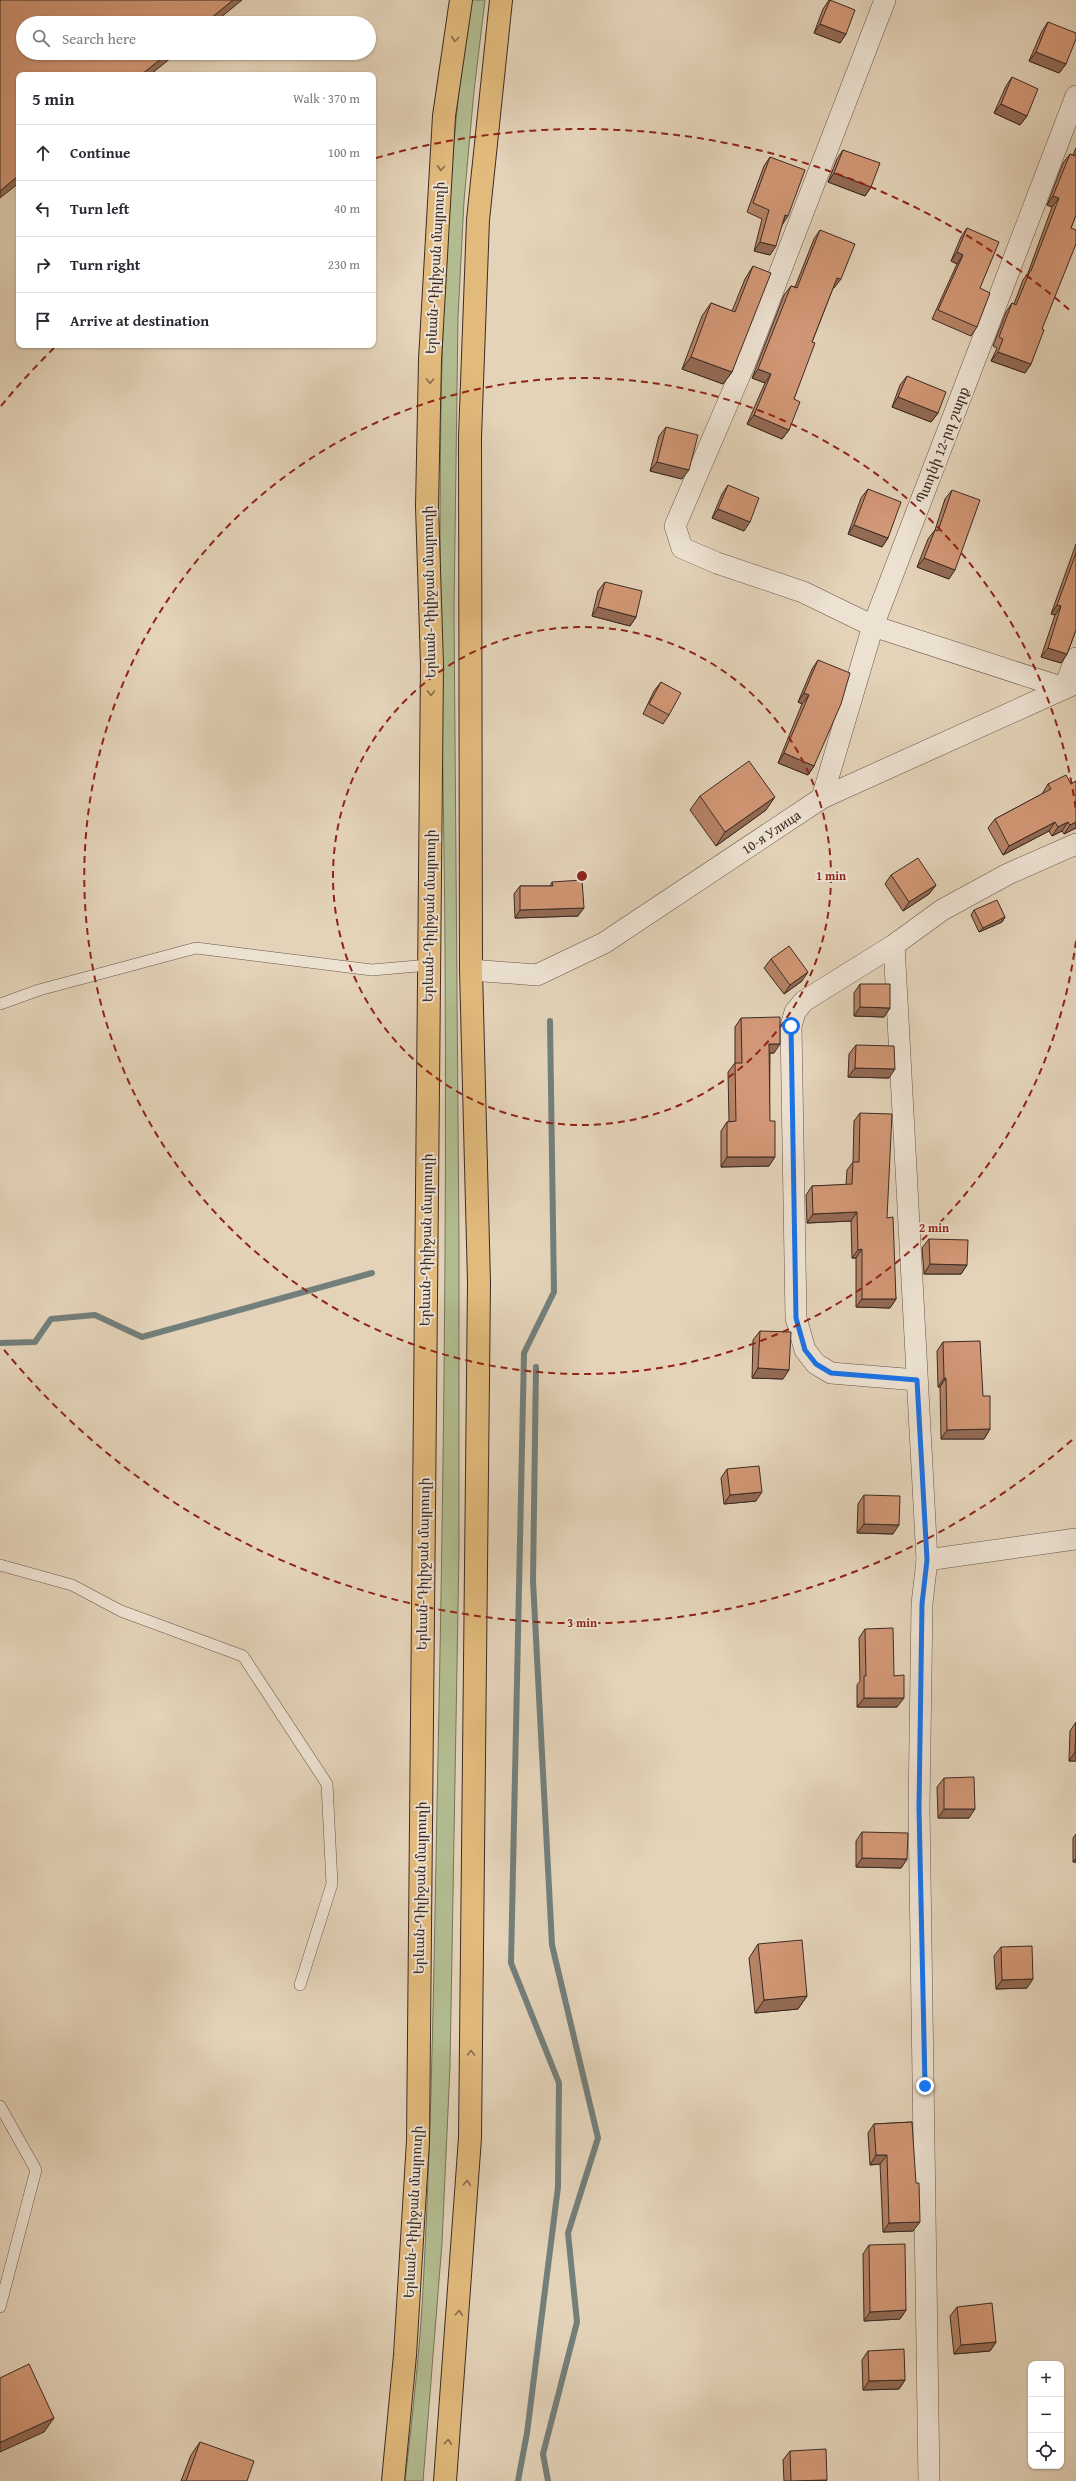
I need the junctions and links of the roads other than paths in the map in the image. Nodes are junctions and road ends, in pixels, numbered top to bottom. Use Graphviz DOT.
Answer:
graph roads {
  1 [pos="461,0"];
  2 [pos="501,0"];
  3 [pos="885,0"];
  4 [pos="1076,96"];
  5 [pos="873,626"];
  6 [pos="1076,658"];
  7 [pos="1070,686"];
  8 [pos="822,798"];
  9 [pos="1076,844"];
  10 [pos="894,945"];
  11 [pos="428,965"];
  12 [pos="471,970"];
  13 [pos="0,1004"];
  14 [pos="917,1380"];
  15 [pos="1076,1539"];
  16 [pos="927,1560"];
  17 [pos="0,1565"];
  18 [pos="300,1984"];
  19 [pos="0,2106"];
  20 [pos="0,2308"];
  21 [pos="393,2481"];
  22 [pos="445,2481"];
  23 [pos="929,2481"];
  1 -- 11 [label="highway, Երևան-Դիլիջան մայրուղի, one-way"];
  2 -- 12 [label="highway"];
  3 -- 5 [label="street"];
  4 -- 5 [label="street, Պտղնի 12-րդ շարք"];
  5 -- 7 [label="street"];
  5 -- 8 [label="street, Պտղնի 12-րդ շարք"];
  6 -- 7 [label="street"];
  7 -- 8 [label="street, 10-я Улица"];
  8 -- 12 [label="street, 10-я Улица"];
  9 -- 10 [label="street"];
  10 -- 14 [label="street"];
  10 -- 14 [label="street"];
  11 -- 13 [label="lane"];
  11 -- 21 [label="highway, Երևան-Դիլիջան մայրուղի"];
  22 -- 12 [label="highway, one-way"];
  14 -- 16 [label="street"];
  15 -- 16 [label="street"];
  16 -- 23 [label="street"];
  17 -- 18 [label="lane"];
  19 -- 20 [label="lane"];
}
